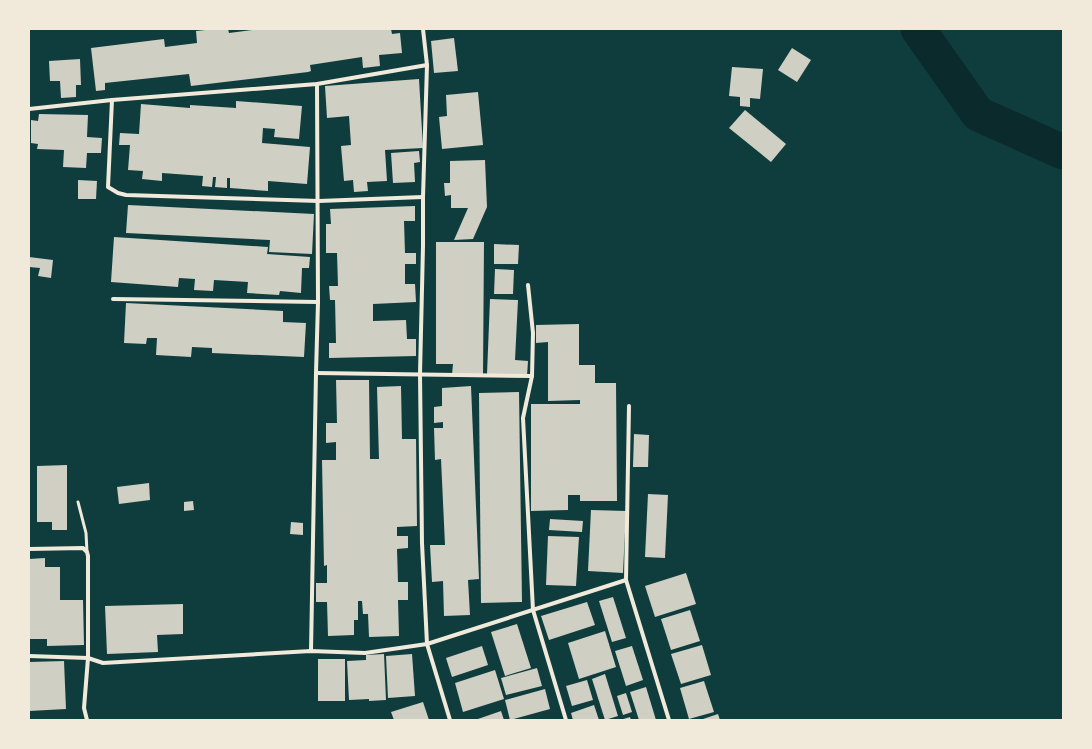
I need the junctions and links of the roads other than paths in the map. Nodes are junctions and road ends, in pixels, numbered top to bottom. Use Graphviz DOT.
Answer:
graph roads {
  1 [pos="423,29"];
  2 [pos="427,65"];
  3 [pos="317,84"];
  4 [pos="112,100"];
  5 [pos="29,109"];
  6 [pos="423,197"];
  7 [pos="319,201"];
  8 [pos="528,285"];
  9 [pos="113,298"];
  10 [pos="318,302"];
  11 [pos="316,373"];
  12 [pos="420,374"];
  13 [pos="532,376"];
  14 [pos="629,406"];
  15 [pos="78,502"];
  16 [pos="29,549"];
  17 [pos="87,552"];
  18 [pos="626,580"];
  19 [pos="533,610"];
  20 [pos="426,644"];
  21 [pos="311,651"];
  22 [pos="29,656"];
  23 [pos="88,658"];
  24 [pos="87,720"];
  25 [pos="450,720"];
  26 [pos="566,720"];
  27 [pos="669,720"];
  1 -- 2 [label="street"];
  2 -- 3 [label="street"];
  2 -- 6 [label="street"];
  3 -- 4 [label="street"];
  3 -- 7 [label="street"];
  4 -- 5 [label="street"];
  4 -- 7 [label="street"];
  6 -- 7 [label="street"];
  6 -- 12 [label="street"];
  7 -- 10 [label="street"];
  8 -- 13 [label="street"];
  9 -- 10 [label="street"];
  10 -- 11 [label="street"];
  11 -- 12 [label="street"];
  11 -- 21 [label="street"];
  12 -- 13 [label="street"];
  12 -- 20 [label="street"];
  13 -- 19 [label="street"];
  14 -- 18 [label="street"];
  15 -- 17 [label="lane"];
  16 -- 17 [label="street"];
  17 -- 23 [label="street"];
  18 -- 19 [label="street"];
  18 -- 27 [label="street"];
  19 -- 20 [label="street"];
  19 -- 26 [label="street"];
  20 -- 21 [label="street"];
  20 -- 25 [label="street"];
  21 -- 23 [label="street"];
  22 -- 23 [label="street"];
  23 -- 24 [label="street"];
}
